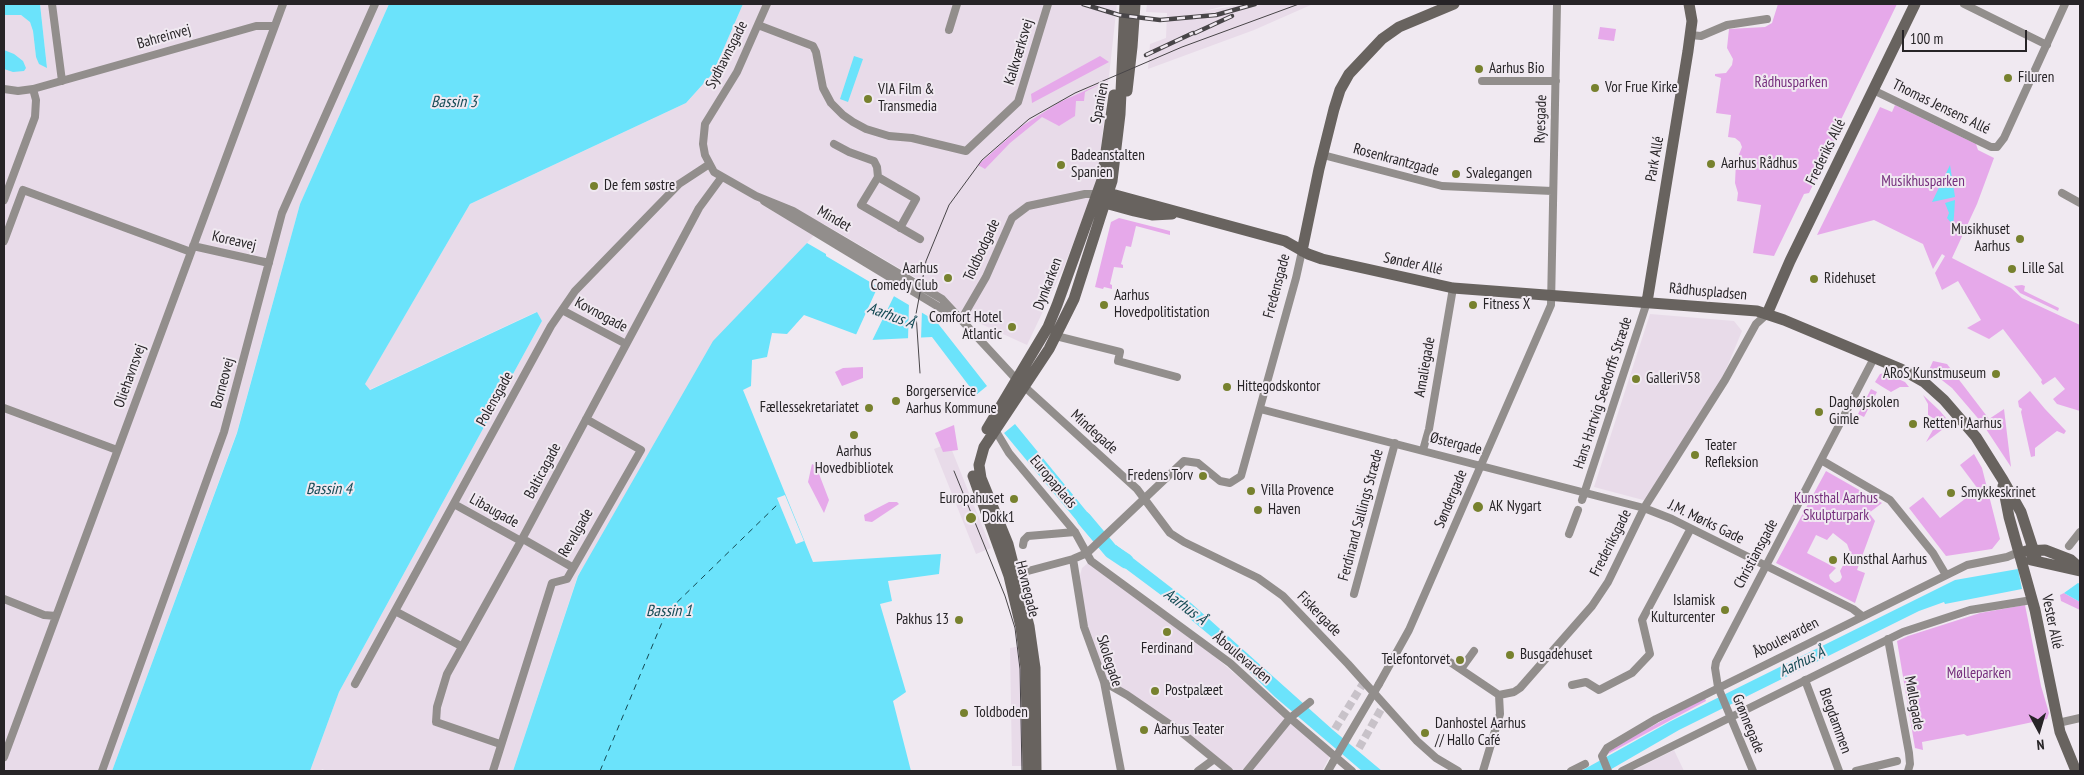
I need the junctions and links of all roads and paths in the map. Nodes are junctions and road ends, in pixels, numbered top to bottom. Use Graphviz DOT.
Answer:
graph roads {
  1 [pos="52,4"];
  2 [pos="283,4"];
  3 [pos="375,4"];
  4 [pos="767,4"];
  5 [pos="957,4"];
  6 [pos="1048,4"];
  7 [pos="1125,4"];
  8 [pos="1134,4"];
  9 [pos="1454,4"];
  10 [pos="1557,4"];
  11 [pos="1689,4"];
  12 [pos="1915,4"];
  13 [pos="1964,4"];
  14 [pos="2065,4"];
  15 [pos="1767,19"];
  16 [pos="758,25"];
  17 [pos="274,26"];
  18 [pos="949,30"];
  19 [pos="1125,30"];
  20 [pos="1690,35"];
  21 [pos="2047,45"];
  22 [pos="1121,77"];
  23 [pos="62,81"];
  24 [pos="1482,81"];
  25 [pos="1556,81"];
  26 [pos="4,89"];
  27 [pos="33,89"];
  28 [pos="1873,90"];
  29 [pos="1120,114"];
  30 [pos="834,144"];
  31 [pos="1323,155"];
  32 [pos="708,165"];
  33 [pos="878,177"];
  34 [pos="721,178"];
  35 [pos="1552,191"];
  36 [pos="2062,193"];
  37 [pos="756,196"];
  38 [pos="1104,197"];
  39 [pos="4,200"];
  40 [pos="2080,203"];
  41 [pos="900,228"];
  42 [pos="920,239"];
  43 [pos="4,242"];
  44 [pos="192,249"];
  45 [pos="1302,251"];
  46 [pos="269,263"];
  47 [pos="1453,288"];
  48 [pos="1551,295"];
  49 [pos="1647,302"];
  50 [pos="562,310"];
  51 [pos="1767,314"];
  52 [pos="961,320"];
  53 [pos="1056,336"];
  54 [pos="626,344"];
  55 [pos="1874,358"];
  56 [pos="1177,378"];
  57 [pos="1020,383"];
  58 [pos="4,408"];
  59 [pos="1260,409"];
  60 [pos="586,419"];
  61 [pos="991,424"];
  62 [pos="1394,443"];
  63 [pos="118,450"];
  64 [pos="1422,450"];
  65 [pos="1821,460"];
  66 [pos="1481,465"];
  67 [pos="2001,477"];
  68 [pos="1583,496"];
  69 [pos="1145,498"];
  70 [pos="454,504"];
  71 [pos="1644,508"];
  72 [pos="1578,510"];
  73 [pos="1690,530"];
  74 [pos="1075,532"];
  75 [pos="2080,532"];
  76 [pos="1569,534"];
  77 [pos="522,540"];
  78 [pos="1023,545"];
  79 [pos="2069,546"];
  80 [pos="2033,550"];
  81 [pos="1087,553"];
  82 [pos="2020,556"];
  83 [pos="1073,559"];
  84 [pos="2037,562"];
  85 [pos="1765,566"];
  86 [pos="572,567"];
  87 [pos="2080,570"];
  88 [pos="1013,575"];
  89 [pos="1946,575"];
  90 [pos="1354,594"];
  91 [pos="4,599"];
  92 [pos="2032,600"];
  93 [pos="395,611"];
  94 [pos="56,616"];
  95 [pos="1862,616"];
  96 [pos="1888,639"];
  97 [pos="461,646"];
  98 [pos="1474,651"];
  99 [pos="1444,658"];
  100 [pos="1461,669"];
  101 [pos="1806,680"];
  102 [pos="1104,682"];
  103 [pos="355,684"];
  104 [pos="1572,685"];
  105 [pos="1720,690"];
  106 [pos="1499,695"];
  107 [pos="1308,704"];
  108 [pos="1730,715"];
  109 [pos="1291,717"];
  110 [pos="2080,718"];
  111 [pos="2058,723"];
  112 [pos="500,744"];
  113 [pos="4,757"];
  114 [pos="1213,760"];
  115 [pos="1897,761"];
  116 [pos="1585,764"];
  117 [pos="102,771"];
  118 [pos="493,771"];
  119 [pos="1028,771"];
  120 [pos="1036,771"];
  121 [pos="1121,771"];
  122 [pos="1198,771"];
  123 [pos="1229,771"];
  124 [pos="1247,771"];
  125 [pos="1328,771"];
  126 [pos="1352,771"];
  127 [pos="1458,771"];
  128 [pos="1483,771"];
  129 [pos="1571,771"];
  130 [pos="1608,771"];
  131 [pos="1622,771"];
  132 [pos="1752,771"];
  133 [pos="1839,771"];
  134 [pos="1856,771"];
  135 [pos="1908,771"];
  136 [pos="2076,771"];
  1 -- 23 [label="street"];
  2 -- 17 [label="street, Oliehavnsvej"];
  3 -- 46 [label="street, Borneovej"];
  4 -- 16 [label="street, Sydhavnsgade"];
  5 -- 18 [label="street"];
  6 -- 16 [label="street, Kalkværksvej"];
  7 -- 19 [label="street, Spanien"];
  8 -- 19 [label="street, Spanien"];
  8 -- 29 [label="street, Spanien"];
  9 -- 31 [label="street, Fredensgade"];
  10 -- 25 [label="street, Ryesgade"];
  11 -- 20 [label="street, Park Allé"];
  12 -- 28 [label="street, Frederiks Allé"];
  13 -- 21 [label="street"];
  14 -- 21 [label="street"];
  15 -- 20 [label="street"];
  16 -- 32 [label="street, Sydhavnsgade"];
  17 -- 23 [label="street, Bahreinvej"];
  17 -- 44 [label="street, Oliehavnsvej"];
  19 -- 22 [label="street, Spanien"];
  20 -- 49 [label="street, Park Allé"];
  21 -- 28 [label="street, Thomas Jensens Allé"];
  22 -- 29 [label="street, Spanien"];
  22 -- 38 [label="street, Spanien"];
  23 -- 27 [label="street, Bahreinvej"];
  24 -- 25 [label="street"];
  25 -- 35 [label="street, Ryesgade"];
  26 -- 27 [label="street, Bahreinvej"];
  27 -- 39 [label="street"];
  28 -- 51 [label="street, Frederiks Allé"];
  29 -- 38 [label="street, Spanien"];
  30 -- 33 [label="street"];
  31 -- 35 [label="street, Rosenkrantzgade"];
  31 -- 45 [label="street, Fredensgade"];
  32 -- 34 [label="street, Mindet"];
  32 -- 50 [label="street, Polensgade"];
  33 -- 41 [label="street"];
  33 -- 41 [label="street"];
  34 -- 37 [label="street, Mindet"];
  34 -- 54 [label="street, Balticagade"];
  35 -- 48 [label="street, Ryesgade"];
  36 -- 40 [label="street"];
  37 -- 52 [label="street, Mindet"];
  37 -- 52 [label="street, Mindet"];
  38 -- 45 [label="street, Sønder Allé"];
  38 -- 52 [label="street, Toldbodgade"];
  38 -- 53 [label="street, Dynkarken"];
  38 -- 57 [label="street, Dynkarken"];
  41 -- 42 [label="street"];
  43 -- 44 [label="street, Koreavej"];
  44 -- 46 [label="street, Koreavej"];
  44 -- 63 [label="street, Oliehavnsvej"];
  45 -- 47 [label="street, Sønder Allé"];
  45 -- 59 [label="street, Fredensgade"];
  46 -- 117 [label="street, Borneovej"];
  47 -- 48 [label="street, Sønder Allé"];
  47 -- 64 [label="street, Amaliegade"];
  48 -- 49 [label="street, Sønder Allé"];
  48 -- 66 [label="street, Søndergade"];
  49 -- 51 [label="street, Rådhuspladsen"];
  49 -- 68 [label="street, Hans Hartvig Seedorffs Stræde"];
  50 -- 54 [label="street, Kovnogade"];
  50 -- 70 [label="street, Polensgade"];
  51 -- 55 [label="street, Vester Allé"];
  51 -- 71 [label="street, Frederiksgade"];
  52 -- 57 [label="street"];
  53 -- 56 [label="street"];
  53 -- 57 [label="street"];
  54 -- 60 [label="street, Balticagade"];
  55 -- 65 [label="street, Christiansgade"];
  55 -- 67 [label="street, Vester Allé"];
  57 -- 61 [label="street"];
  57 -- 69 [label="street, Mindegade"];
  58 -- 63 [label="street"];
  59 -- 62 [label="street, Østergade"];
  59 -- 69 [label="street, Fredensgade"];
  60 -- 77 [label="street, Balticagade"];
  60 -- 86 [label="street, Revalgade"];
  61 -- 74 [label="street, Europaplads"];
  61 -- 88 [label="street, Havnegade"];
  62 -- 64 [label="street, Østergade"];
  62 -- 90 [label="street, Ferdinand Sallings Stræde"];
  63 -- 94 [label="street, Oliehavnsvej"];
  64 -- 66 [label="street, Østergade"];
  65 -- 85 [label="street, Christiansgade"];
  65 -- 89 [label="street"];
  66 -- 68 [label="street, Østergade"];
  66 -- 125 [label="street, Søndergade, bridge"];
  67 -- 80 [label="street, Vester Allé"];
  67 -- 82 [label="street, Vester Allé"];
  68 -- 71 [label="street, Østergade"];
  69 -- 81 [label="street"];
  69 -- 127 [label="street, Fiskergade"];
  70 -- 77 [label="street, Libaugade"];
  70 -- 93 [label="street, Polensgade"];
  71 -- 73 [label="street, J.M. Mørks Gade"];
  71 -- 106 [label="street, Frederiksgade"];
  72 -- 76 [label="street"];
  73 -- 85 [label="street, J.M. Mørks Gade"];
  73 -- 104 [label="street"];
  74 -- 78 [label="street"];
  74 -- 81 [label="street, Europaplads"];
  75 -- 79 [label="street"];
  77 -- 86 [label="street, Libaugade"];
  77 -- 97 [label="street, Balticagade"];
  80 -- 82 [label="street"];
  80 -- 84 [label="street, Vester Allé"];
  80 -- 87 [label="street"];
  81 -- 83 [label="street"];
  81 -- 109 [label="street, Åboulevarden"];
  82 -- 84 [label="street"];
  82 -- 89 [label="street, Åboulevarden"];
  82 -- 92 [label="street, Vester Allé"];
  83 -- 88 [label="street"];
  83 -- 102 [label="street, Skolegade"];
  84 -- 87 [label="street"];
  85 -- 95 [label="street, J.M. Mørks Gade"];
  85 -- 105 [label="street, Christiansgade"];
  86 -- 112 [label="street, Revalgade"];
  88 -- 119 [label="street, Havnegade"];
  88 -- 120 [label="street, Havnegade"];
  89 -- 95 [label="street, Åboulevarden"];
  91 -- 94 [label="street"];
  92 -- 96 [label="street"];
  92 -- 111 [label="street, Vester Allé"];
  93 -- 97 [label="street"];
  93 -- 103 [label="street, Polensgade"];
  94 -- 113 [label="street, Oliehavnsvej"];
  95 -- 105 [label="street, Åboulevarden"];
  96 -- 101 [label="street"];
  96 -- 135 [label="street, Møllegade"];
  97 -- 112 [label="street, Balticagade"];
  98 -- 100 [label="street"];
  99 -- 100 [label="street"];
  100 -- 106 [label="street"];
  101 -- 108 [label="street"];
  101 -- 133 [label="street, Blegdammen"];
  102 -- 114 [label="street"];
  102 -- 121 [label="street, Skolegade"];
  105 -- 108 [label="street, Grønnegade"];
  105 -- 130 [label="street, Åboulevarden"];
  106 -- 128 [label="street"];
  107 -- 109 [label="street"];
  108 -- 131 [label="street"];
  108 -- 132 [label="street, Grønnegade"];
  109 -- 124 [label="street"];
  109 -- 126 [label="street, Åboulevarden"];
  110 -- 111 [label="street"];
  111 -- 136 [label="street, Vester Allé"];
  112 -- 118 [label="street, Revalgade"];
  114 -- 122 [label="street"];
  114 -- 123 [label="street"];
  115 -- 134 [label="street"];
  116 -- 129 [label="street"];
}
